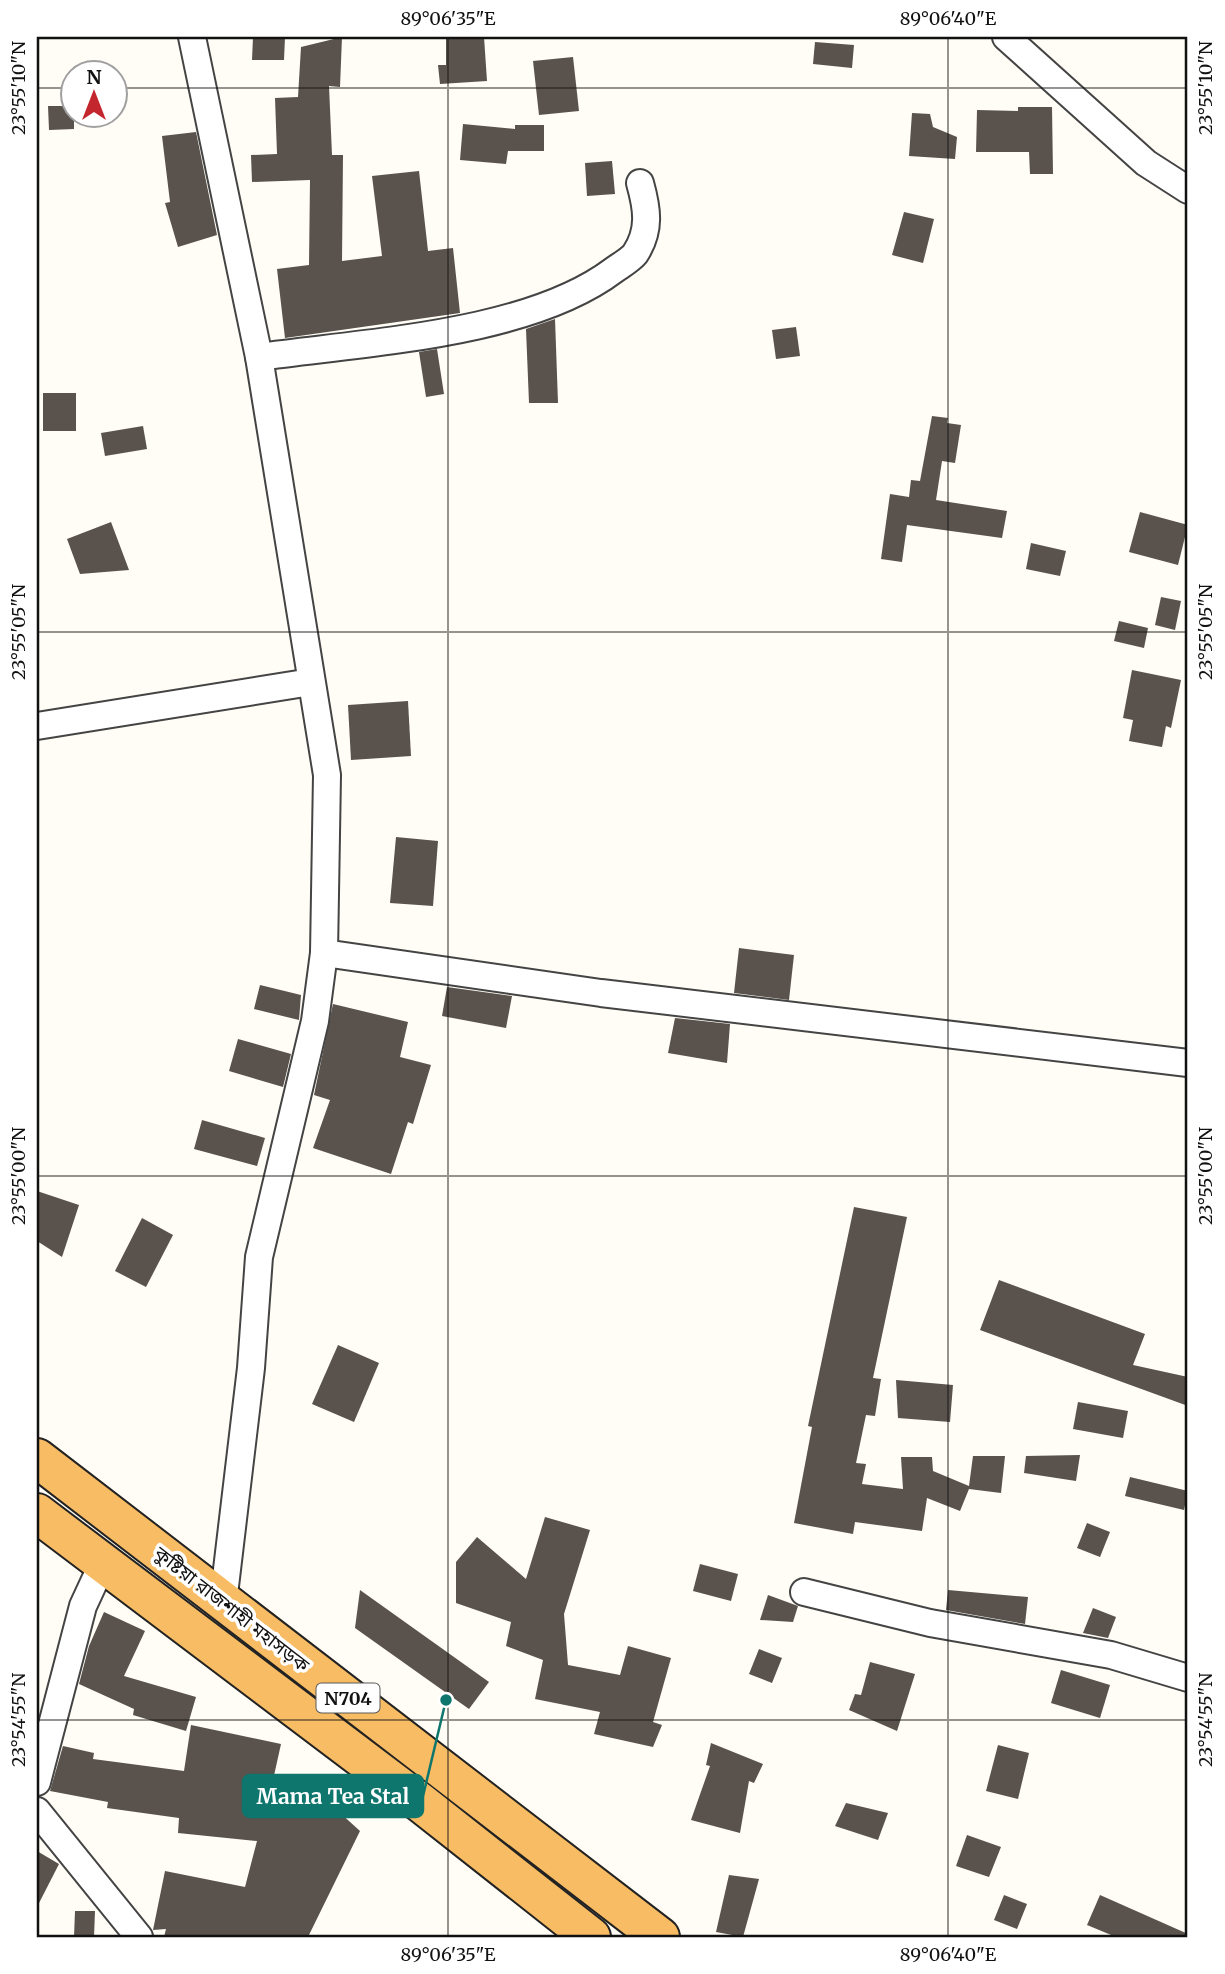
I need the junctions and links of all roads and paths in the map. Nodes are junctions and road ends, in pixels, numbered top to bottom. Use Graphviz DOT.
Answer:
graph roads {
  1 [pos="192,37"];
  2 [pos="1006,37"];
  3 [pos="640,183"];
  4 [pos="1188,190"];
  5 [pos="259,357"];
  6 [pos="311,682"];
  7 [pos="37,726"];
  8 [pos="324,953"];
  9 [pos="1188,1063"];
  10 [pos="37,1458"];
  11 [pos="37,1513"];
  12 [pos="102,1565"];
  13 [pos="804,1592"];
  14 [pos="223,1603"];
  15 [pos="1188,1678"];
  16 [pos="448,1774"];
  17 [pos="37,1782"];
  18 [pos="421,1803"];
  19 [pos="37,1811"];
  20 [pos="139,1937"];
  21 [pos="591,1937"];
  22 [pos="660,1937"];
  1 -- 5 [label="street"];
  2 -- 4 [label="street"];
  3 -- 5 [label="street"];
  5 -- 6 [label="street"];
  6 -- 7 [label="street"];
  6 -- 8 [label="street"];
  8 -- 9 [label="street"];
  8 -- 14 [label="street"];
  10 -- 14 [label="highway, কুষ্টিয়া রাজশাহী মহাসড়ক / N704"];
  11 -- 12 [label="highway, N704"];
  12 -- 17 [label="street"];
  12 -- 18 [label="highway, N704"];
  13 -- 15 [label="street"];
  14 -- 16 [label="highway, কুষ্টিয়া রাজশাহী মহাসড়ক / N704"];
  16 -- 18 [label="highway"];
  16 -- 22 [label="highway, কুষ্টিয়া রাজশাহী মহাসড়ক / N704"];
  18 -- 21 [label="highway, N704"];
  19 -- 20 [label="street"];
}
